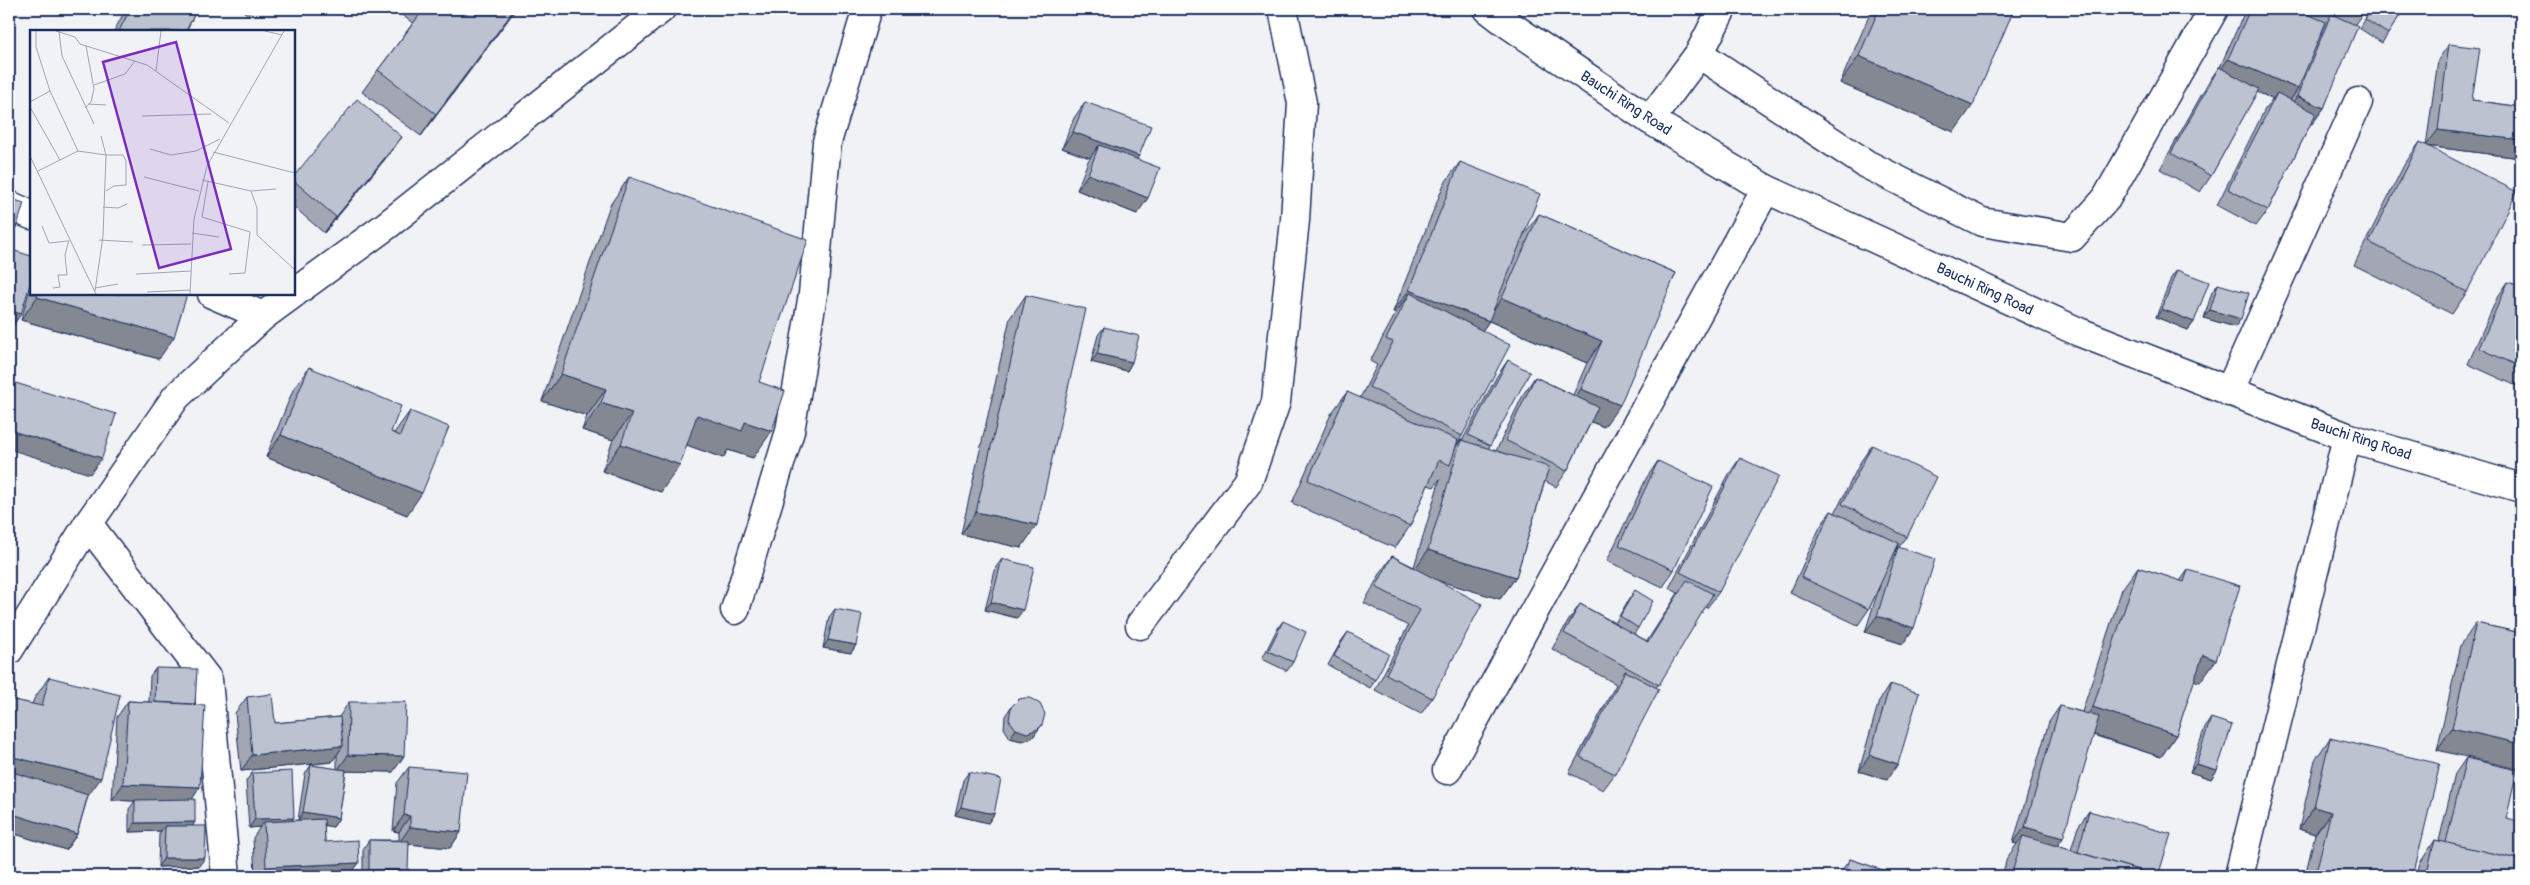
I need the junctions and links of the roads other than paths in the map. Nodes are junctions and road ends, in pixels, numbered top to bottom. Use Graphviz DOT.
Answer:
graph roads {
  1 [pos="661,9"];
  2 [pos="867,9"];
  3 [pos="1283,9"];
  4 [pos="1488,9"];
  5 [pos="1722,9"];
  6 [pos="2214,9"];
  7 [pos="1699,54"];
  8 [pos="2358,102"];
  9 [pos="1650,120"];
  10 [pos="1766,188"];
  11 [pos="9,205"];
  12 [pos="30,215"];
  13 [pos="295,293"];
  14 [pos="214,295"];
  15 [pos="292,295"];
  16 [pos="263,316"];
  17 [pos="2229,392"];
  18 [pos="2347,437"];
  19 [pos="2521,488"];
  20 [pos="88,524"];
  21 [pos="735,610"];
  22 [pos="1140,625"];
  23 [pos="9,650"];
  24 [pos="1447,770"];
  25 [pos="226,876"];
  26 [pos="2239,876"];
  1 -- 13 [label="street"];
  2 -- 21 [label="street"];
  3 -- 22 [label="street"];
  4 -- 9 [label="street, Bauchi Ring Road"];
  5 -- 7 [label="street"];
  6 -- 7 [label="street"];
  7 -- 9 [label="street"];
  8 -- 17 [label="street"];
  9 -- 10 [label="street, Bauchi Ring Road"];
  10 -- 17 [label="street, Bauchi Ring Road"];
  10 -- 24 [label="street"];
  11 -- 12 [label="street"];
  14 -- 16 [label="street"];
  15 -- 16 [label="street"];
  16 -- 20 [label="street"];
  17 -- 18 [label="street, Bauchi Ring Road"];
  18 -- 19 [label="street, Bauchi Ring Road"];
  18 -- 26 [label="street"];
  20 -- 23 [label="street"];
  20 -- 25 [label="street"];
}
